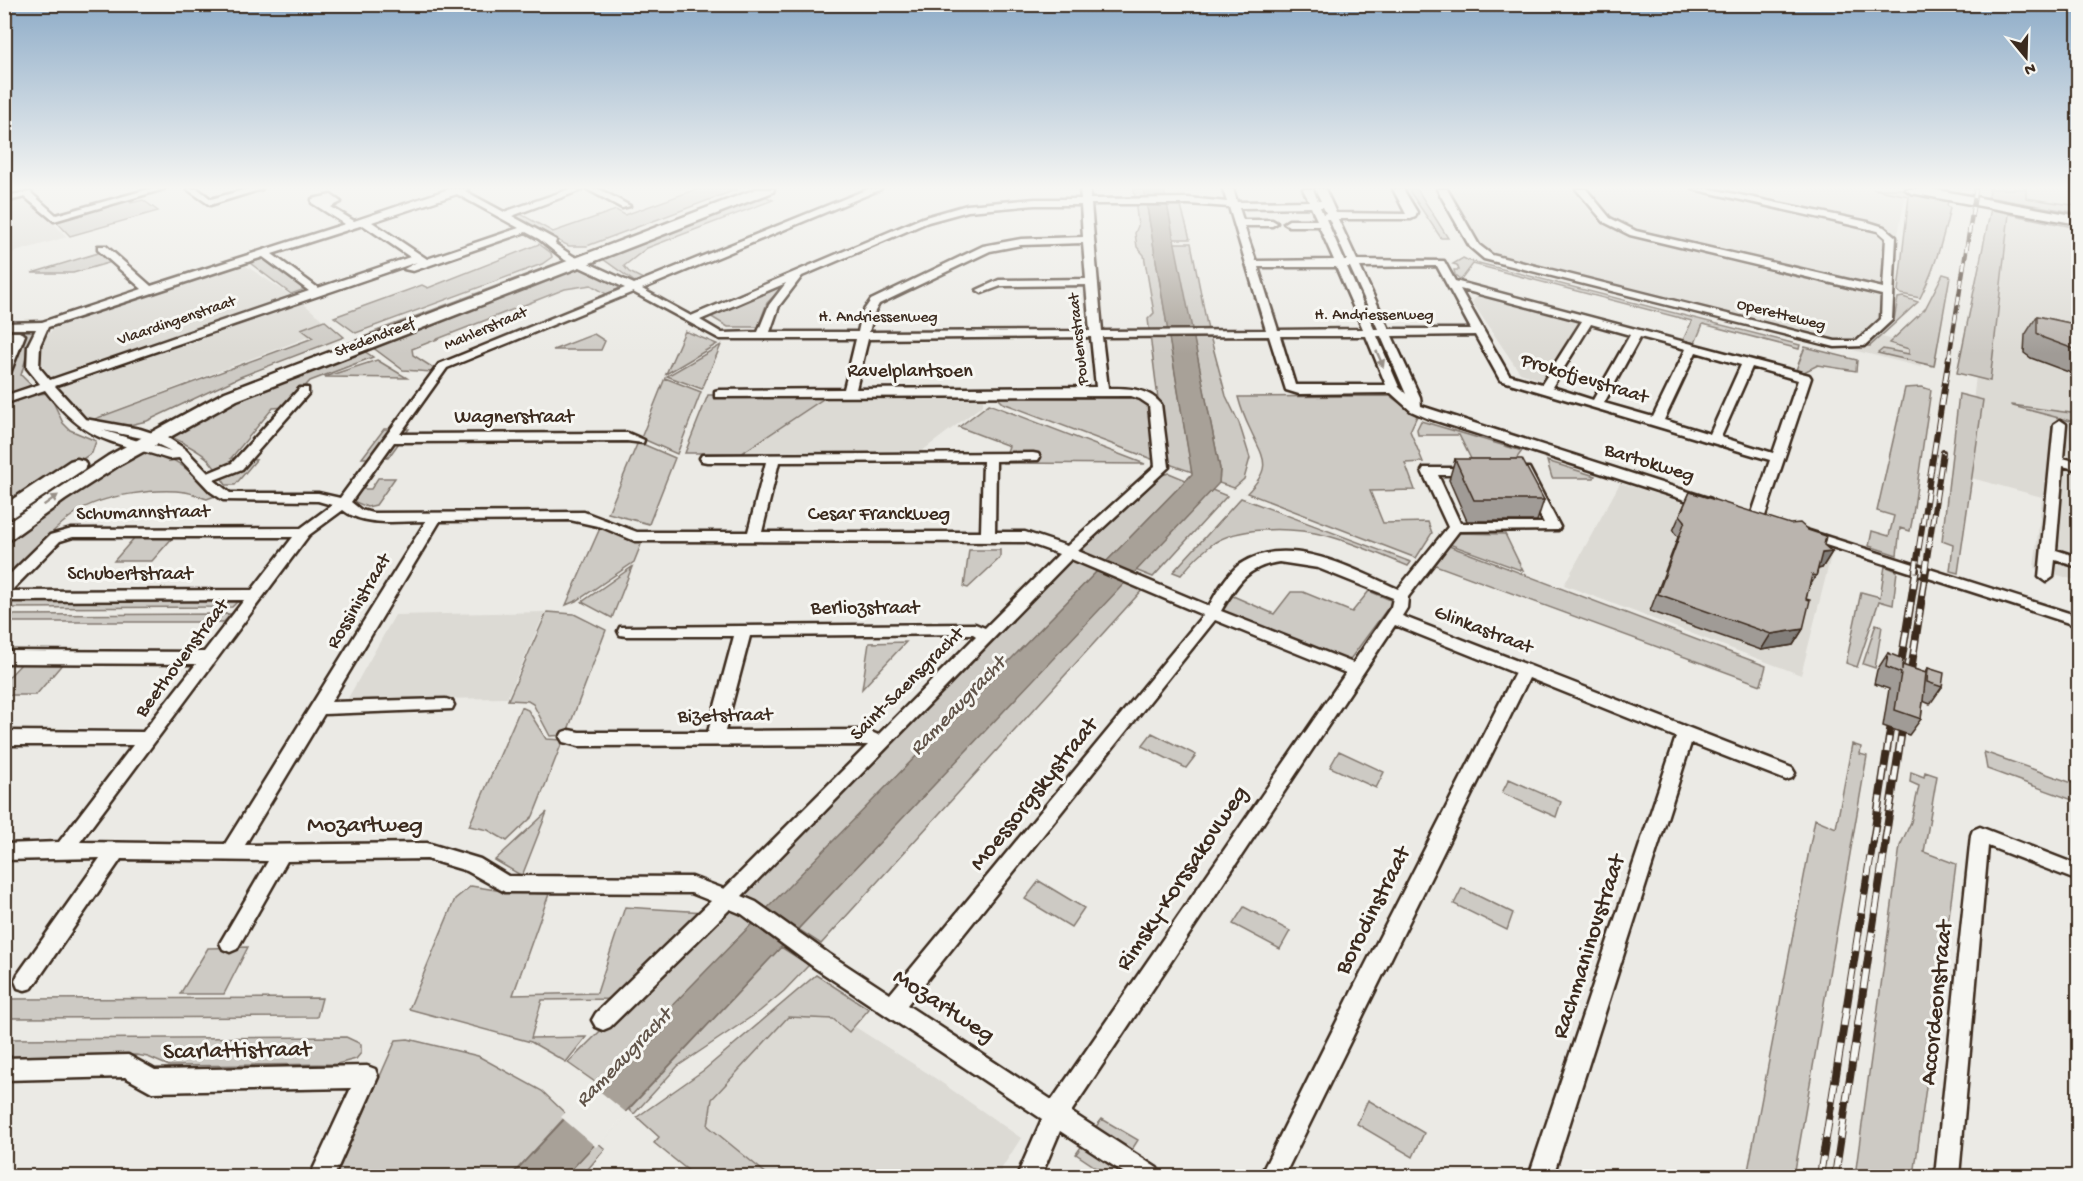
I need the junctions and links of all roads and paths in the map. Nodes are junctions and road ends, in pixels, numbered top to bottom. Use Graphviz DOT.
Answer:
graph roads {
  1 [pos="296,244"];
  2 [pos="398,244"];
  3 [pos="476,244"];
  4 [pos="548,244"];
  5 [pos="611,244"];
  6 [pos="734,244"];
  7 [pos="869,244"];
  8 [pos="1004,244"];
  9 [pos="1089,244"];
  10 [pos="1247,244"];
  11 [pos="1334,244"];
  12 [pos="1341,244"];
  13 [pos="1472,244"];
  14 [pos="1680,244"];
  15 [pos="1891,244"];
  16 [pos="102,248"];
  17 [pos="266,254"];
  18 [pos="576,258"];
  19 [pos="422,261"];
  20 [pos="1353,263"];
  21 [pos="1253,264"];
  22 [pos="1340,264"];
  23 [pos="801,272"];
  24 [pos="1091,282"];
  25 [pos="1451,283"];
  26 [pos="631,288"];
  27 [pos="981,290"];
  28 [pos="150,291"];
  29 [pos="317,292"];
  30 [pos="1889,293"];
  31 [pos="691,320"];
  32 [pos="1588,320"];
  33 [pos="43,325"];
  34 [pos="4,326"];
  35 [pos="1479,332"];
  36 [pos="1273,333"];
  37 [pos="1369,333"];
  38 [pos="1384,333"];
  39 [pos="1637,333"];
  40 [pos="374,334"];
  41 [pos="1097,334"];
  42 [pos="4,335"];
  43 [pos="763,335"];
  44 [pos="863,335"];
  45 [pos="1692,348"];
  46 [pos="1748,363"];
  47 [pos="4,373"];
  48 [pos="48,384"];
  49 [pos="1394,389"];
  50 [pos="1545,389"];
  51 [pos="304,391"];
  52 [pos="849,392"];
  53 [pos="1102,392"];
  54 [pos="719,394"];
  55 [pos="4,400"];
  56 [pos="1597,404"];
  57 [pos="1415,408"];
  58 [pos="80,421"];
  59 [pos="1657,422"];
  60 [pos="2060,424"];
  61 [pos="390,438"];
  62 [pos="135,439"];
  63 [pos="1714,439"];
  64 [pos="638,440"];
  65 [pos="1538,449"];
  66 [pos="990,456"];
  67 [pos="1033,457"];
  68 [pos="707,458"];
  69 [pos="773,458"];
  70 [pos="1777,458"];
  71 [pos="2056,460"];
  72 [pos="191,461"];
  73 [pos="2079,466"];
  74 [pos="1524,471"];
  75 [pos="208,478"];
  76 [pos="343,502"];
  77 [pos="1717,506"];
  78 [pos="4,514"];
  79 [pos="435,518"];
  80 [pos="1757,519"];
  81 [pos="1455,527"];
  82 [pos="1790,529"];
  83 [pos="304,532"];
  84 [pos="4,535"];
  85 [pos="988,535"];
  86 [pos="754,537"];
  87 [pos="2048,553"];
  88 [pos="1076,555"];
  89 [pos="2079,562"];
  90 [pos="2046,577"];
  91 [pos="4,591"];
  92 [pos="258,595"];
  93 [pos="1401,596"];
  94 [pos="1212,613"];
  95 [pos="1392,618"];
  96 [pos="2079,621"];
  97 [pos="626,631"];
  98 [pos="743,631"];
  99 [pos="987,635"];
  100 [pos="4,657"];
  101 [pos="211,658"];
  102 [pos="1525,669"];
  103 [pos="1355,670"];
  104 [pos="446,705"];
  105 [pos="320,708"];
  106 [pos="1686,733"];
  107 [pos="569,737"];
  108 [pos="4,738"];
  109 [pos="715,738"];
  110 [pos="149,739"];
  111 [pos="881,743"];
  112 [pos="1786,773"];
  113 [pos="64,850"];
  114 [pos="116,851"];
  115 [pos="231,851"];
  116 [pos="4,852"];
  117 [pos="282,853"];
  118 [pos="2079,873"];
  119 [pos="726,898"];
  120 [pos="230,943"];
  121 [pos="25,981"];
  122 [pos="894,1006"];
  123 [pos="603,1020"];
  124 [pos="4,1069"];
  125 [pos="1056,1114"];
  126 [pos="322,1176"];
  127 [pos="1029,1176"];
  128 [pos="1149,1176"];
  129 [pos="1272,1176"];
  130 [pos="1541,1176"];
  131 [pos="1947,1176"];
  1 -- 17 [label="street, Vlaardingenstraat"];
  2 -- 19 [label="street"];
  3 -- 19 [label="street, Vlaardingenstraat"];
  4 -- 18 [label="street, H. Andriessenweg"];
  5 -- 18 [label="main road, Stedendreef"];
  6 -- 26 [label="street, Mahlerstraat"];
  7 -- 23 [label="street"];
  8 -- 44 [label="street"];
  9 -- 24 [label="street, Poulencstraat"];
  10 -- 21 [label="street"];
  11 -- 22 [label="street, Bartokweg"];
  12 -- 20 [label="street, Bartokweg"];
  13 -- 30 [label="street, Operetteweg"];
  14 -- 30 [label="street"];
  15 -- 30 [label="street, Operetteweg"];
  16 -- 28 [label="street"];
  17 -- 28 [label="street, Vlaardingenstraat"];
  17 -- 29 [label="street"];
  18 -- 26 [label="street, H. Andriessenweg"];
  18 -- 40 [label="main road, Stedendreef"];
  19 -- 29 [label="street, Vlaardingenstraat"];
  20 -- 22 [label="street"];
  20 -- 25 [label="street, Prokofjevstraat"];
  20 -- 38 [label="street, Bartokweg"];
  21 -- 22 [label="street"];
  21 -- 36 [label="street"];
  22 -- 37 [label="street, Bartokweg"];
  23 -- 31 [label="street"];
  23 -- 43 [label="street"];
  24 -- 27 [label="street, Poulencstraat"];
  24 -- 41 [label="street, Poulencstraat"];
  25 -- 32 [label="street"];
  25 -- 35 [label="street, Prokofjevstraat"];
  26 -- 31 [label="street, H. Andriessenweg"];
  26 -- 61 [label="street, Mahlerstraat"];
  28 -- 33 [label="street, Vlaardingenstraat"];
  29 -- 48 [label="street, Vlaardingenstraat"];
  31 -- 43 [label="street, H. Andriessenweg"];
  32 -- 39 [label="street"];
  32 -- 50 [label="street"];
  33 -- 34 [label="street, Vlaardingenstraat"];
  33 -- 48 [label="street"];
  35 -- 38 [label="street, H. Andriessenweg"];
  35 -- 50 [label="street, Prokofjevstraat"];
  36 -- 37 [label="street, H. Andriessenweg"];
  36 -- 41 [label="street, H. Andriessenweg"];
  36 -- 49 [label="street"];
  37 -- 38 [label="street, H. Andriessenweg"];
  37 -- 49 [label="street, Bartokweg, one-way"];
  38 -- 57 [label="street, Bartokweg"];
  39 -- 45 [label="street"];
  39 -- 56 [label="street"];
  40 -- 62 [label="main road, Stedendreef"];
  40 -- 62 [label="main road, Stedendreef"];
  41 -- 44 [label="street, H. Andriessenweg"];
  41 -- 53 [label="street, Poulencstraat"];
  42 -- 47 [label="street"];
  43 -- 44 [label="street, H. Andriessenweg"];
  44 -- 52 [label="street"];
  45 -- 46 [label="street"];
  45 -- 59 [label="street"];
  46 -- 63 [label="street"];
  46 -- 70 [label="street"];
  48 -- 55 [label="street, Vlaardingenstraat"];
  48 -- 58 [label="street"];
  49 -- 57 [label="street, Bartokweg"];
  50 -- 56 [label="street, Prokofjevstraat"];
  51 -- 75 [label="street"];
  52 -- 53 [label="street, Ravelplantsoen"];
  52 -- 54 [label="street, Ravelplantsoen"];
  53 -- 88 [label="street, Saint-Saensgracht"];
  56 -- 59 [label="street, Prokofjevstraat"];
  57 -- 65 [label="street, Bartokweg"];
  58 -- 62 [label="street"];
  58 -- 62 [label="street"];
  59 -- 63 [label="street, Prokofjevstraat"];
  60 -- 71 [label="street"];
  61 -- 64 [label="street, Wagnerstraat"];
  61 -- 76 [label="street, Mahlerstraat"];
  62 -- 72 [label="street"];
  62 -- 72 [label="street, Cesar Franckweg"];
  62 -- 78 [label="main road, Stedendreef"];
  84 -- 62 [label="main road, Stedendreef, one-way"];
  63 -- 70 [label="street, Prokofjevstraat"];
  65 -- 74 [label="street"];
  65 -- 77 [label="street, Bartokweg"];
  66 -- 67 [label="street"];
  66 -- 69 [label="street"];
  66 -- 85 [label="street"];
  68 -- 69 [label="street"];
  69 -- 86 [label="street"];
  70 -- 80 [label="street"];
  71 -- 73 [label="street"];
  71 -- 87 [label="street"];
  72 -- 75 [label="street, Cesar Franckweg"];
  74 -- 81 [label="street"];
  74 -- 81 [label="street"];
  75 -- 76 [label="street, Cesar Franckweg"];
  76 -- 79 [label="street, Cesar Franckweg"];
  76 -- 83 [label="street, Beethovenstraat"];
  79 -- 86 [label="street, Cesar Franckweg"];
  79 -- 105 [label="street, Rossinistraat"];
  81 -- 93 [label="street"];
  82 -- 96 [label="street"];
  83 -- 91 [label="street, Schumannstraat"];
  83 -- 92 [label="street, Beethovenstraat"];
  85 -- 86 [label="street, Cesar Franckweg"];
  85 -- 88 [label="street, Cesar Franckweg"];
  87 -- 89 [label="street"];
  87 -- 90 [label="street"];
  88 -- 94 [label="street, Cesar Franckweg"];
  88 -- 99 [label="street, Saint-Saensgracht"];
  91 -- 92 [label="street, Schubertstraat"];
  92 -- 101 [label="street, Beethovenstraat"];
  93 -- 94 [label="street"];
  93 -- 95 [label="street"];
  94 -- 103 [label="street"];
  94 -- 122 [label="street, Moessorgskystraat"];
  95 -- 102 [label="street, Glinkastraat"];
  95 -- 103 [label="street, Rimsky-Korssakovweg"];
  97 -- 98 [label="street, Berliozstraat"];
  98 -- 99 [label="street, Berliozstraat"];
  98 -- 109 [label="street"];
  99 -- 111 [label="street, Saint-Saensgracht"];
  100 -- 101 [label="street"];
  101 -- 110 [label="street, Beethovenstraat"];
  102 -- 106 [label="street, Glinkastraat"];
  102 -- 129 [label="street, Borodinstraat"];
  103 -- 125 [label="street, Rimsky-Korssakovweg"];
  104 -- 105 [label="street"];
  105 -- 115 [label="street, Rossinistraat"];
  106 -- 112 [label="street, Glinkastraat"];
  106 -- 130 [label="street, Rachmaninovstraat"];
  107 -- 109 [label="street, Bizetstraat"];
  108 -- 110 [label="street"];
  109 -- 111 [label="street, Bizetstraat"];
  110 -- 113 [label="street, Beethovenstraat"];
  111 -- 119 [label="street, Saint-Saensgracht"];
  113 -- 114 [label="street, Mozartweg"];
  113 -- 116 [label="street, Mozartweg"];
  114 -- 115 [label="street, Mozartweg"];
  114 -- 121 [label="street"];
  115 -- 117 [label="street, Mozartweg"];
  117 -- 119 [label="street, Mozartweg"];
  117 -- 120 [label="street"];
  118 -- 131 [label="street, Accordeonstraat"];
  119 -- 122 [label="street, Mozartweg"];
  119 -- 123 [label="street, Saint-Saensgracht"];
  122 -- 125 [label="street, Mozartweg"];
  124 -- 126 [label="street, Scarlattistraat"];
  125 -- 127 [label="street, Rimsky-Korssakovweg"];
  125 -- 128 [label="street, Mozartweg"];
}
